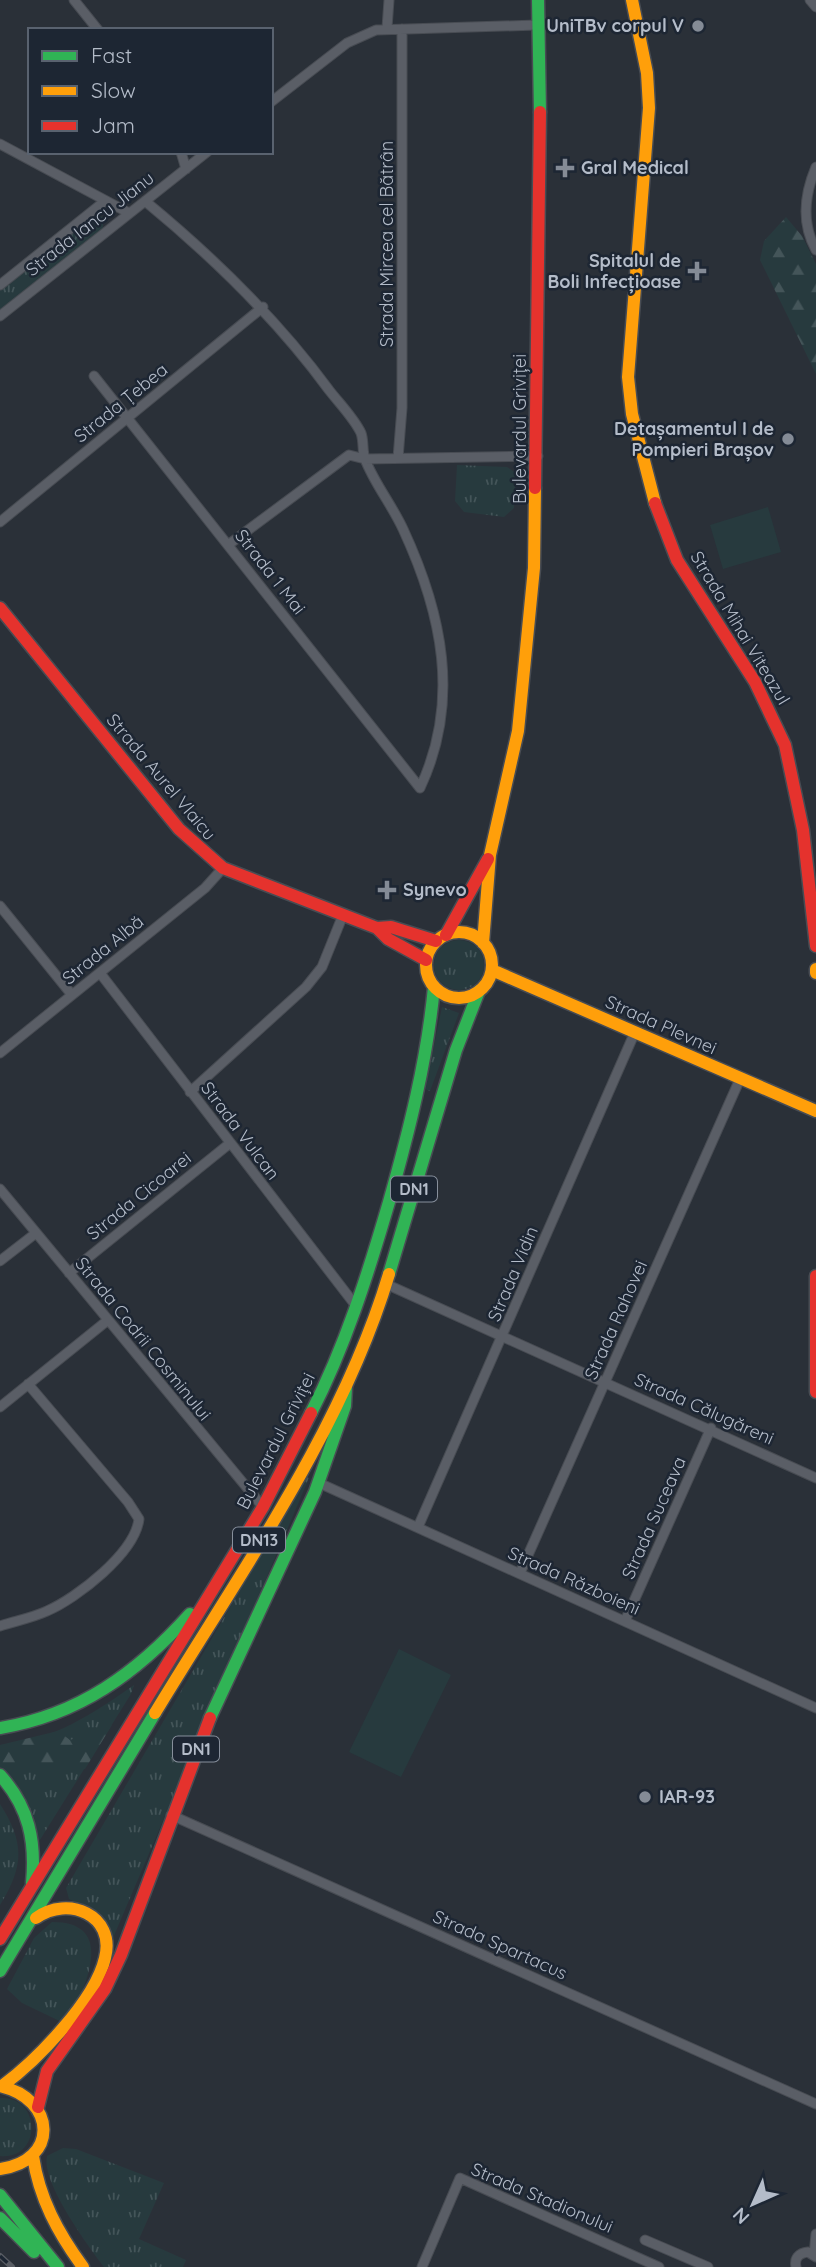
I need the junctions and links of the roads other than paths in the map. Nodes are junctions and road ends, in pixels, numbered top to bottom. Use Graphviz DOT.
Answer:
graph roads {
  1 [pos="74,0"];
  2 [pos="389,0"];
  3 [pos="538,0"];
  4 [pos="632,0"];
  5 [pos="810,0"];
  6 [pos="816,7"];
  7 [pos="537,25"];
  8 [pos="96,28"];
  9 [pos="387,28"];
  10 [pos="402,29"];
  11 [pos="273,100"];
  12 [pos="0,144"];
  13 [pos="182,154"];
  14 [pos="204,155"];
  15 [pos="816,167"];
  16 [pos="186,169"];
  17 [pos="105,201"];
  18 [pos="145,201"];
  19 [pos="130,213"];
  20 [pos="816,250"];
  21 [pos="0,285"];
  22 [pos="263,307"];
  23 [pos="0,316"];
  24 [pos="94,376"];
  25 [pos="128,418"];
  26 [pos="538,456"];
  27 [pos="365,458"];
  28 [pos="398,458"];
  29 [pos="0,522"];
  30 [pos="228,545"];
  31 [pos="0,608"];
  32 [pos="490,855"];
  33 [pos="223,868"];
  34 [pos="815,904"];
  35 [pos="0,906"];
  36 [pos="343,915"];
  37 [pos="377,928"];
  38 [pos="441,938"];
  39 [pos="483,943"];
  40 [pos="816,946"];
  41 [pos="426,960"];
  42 [pos="492,970"];
  43 [pos="100,972"];
  44 [pos="434,987"];
  45 [pos="479,991"];
  46 [pos="72,995"];
  47 [pos="635,1032"];
  48 [pos="0,1054"];
  49 [pos="740,1079"];
  50 [pos="190,1092"];
  51 [pos="816,1111"];
  52 [pos="229,1144"];
  53 [pos="0,1189"];
  54 [pos="36,1233"];
  55 [pos="0,1261"];
  56 [pos="69,1272"];
  57 [pos="816,1276"];
  58 [pos="386,1284"];
  59 [pos="816,1305"];
  60 [pos="357,1307"];
  61 [pos="108,1320"];
  62 [pos="503,1336"];
  63 [pos="606,1382"];
  64 [pos="28,1384"];
  65 [pos="346,1386"];
  66 [pos="816,1392"];
  67 [pos="0,1406"];
  68 [pos="711,1428"];
  69 [pos="816,1478"];
  70 [pos="318,1483"];
  71 [pos="263,1507"];
  72 [pos="418,1527"];
  73 [pos="520,1573"];
  74 [pos="219,1581"];
  75 [pos="625,1621"];
  76 [pos="0,1626"];
  77 [pos="816,1708"];
  78 [pos="0,1728"];
  79 [pos="0,1776"];
  80 [pos="171,1815"];
  81 [pos="32,1890"];
  82 [pos="22,1935"];
  83 [pos="0,1939"];
  84 [pos="0,1971"];
  85 [pos="1,2086"];
  86 [pos="816,2104"];
  87 [pos="38,2107"];
  88 [pos="33,2156"];
  89 [pos="0,2169"];
  90 [pos="0,2195"];
  91 [pos="0,2218"];
  92 [pos="816,2234"];
  93 [pos="645,2240"];
  94 [pos="815,2256"];
  95 [pos="794,2266"];
  96 [pos="50,2267"];
  97 [pos="58,2267"];
  98 [pos="83,2267"];
  99 [pos="422,2267"];
  100 [pos="659,2267"];
  101 [pos="708,2267"];
  1 -- 8 [label="street"];
  2 -- 9 [label="street"];
  3 -- 7 [label="main road, Bulevardul Griviței"];
  4 -- 34 [label="main road, Strada Mihai Viteazul"];
  5 -- 6 [label="street"];
  7 -- 10 [label="street"];
  7 -- 26 [label="main road, Bulevardul Griviței"];
  9 -- 10 [label="street"];
  9 -- 11 [label="street"];
  10 -- 28 [label="street, Strada Mircea cel Bătrân"];
  12 -- 17 [label="street"];
  13 -- 16 [label="street"];
  14 -- 16 [label="street, Strada Iancu Jianu"];
  15 -- 20 [label="street"];
  16 -- 18 [label="street, Strada Iancu Jianu"];
  17 -- 19 [label="street"];
  17 -- 21 [label="street, Strada Iancu Jianu"];
  18 -- 19 [label="street, Strada Iancu Jianu"];
  18 -- 22 [label="street"];
  19 -- 23 [label="street, Strada Iancu Jianu"];
  22 -- 25 [label="street, Strada Țebea"];
  22 -- 27 [label="street"];
  24 -- 25 [label="street, Strada 1 Mai"];
  25 -- 29 [label="street, Strada Țebea"];
  25 -- 30 [label="street, Strada 1 Mai"];
  26 -- 28 [label="street"];
  26 -- 32 [label="main road, Bulevardul Griviței"];
  27 -- 28 [label="street"];
  27 -- 30 [label="street"];
  27 -- 30 [label="street, Strada 1 Mai"];
  31 -- 33 [label="main road, Strada Aurel Vlaicu"];
  32 -- 38 [label="main road, Bulevardul Griviței"];
  32 -- 39 [label="main road, Bulevardul Griviței"];
  33 -- 36 [label="main road, Strada Aurel Vlaicu"];
  33 -- 43 [label="street, Strada Albă"];
  34 -- 40 [label="main road, Strada Mihai Viteazul"];
  35 -- 46 [label="street"];
  36 -- 37 [label="main road, Strada Aurel Vlaicu"];
  36 -- 50 [label="street"];
  37 -- 38 [label="main road, Strada Aurel Vlaicu"];
  37 -- 41 [label="main road, Strada Aurel Vlaicu"];
  38 -- 39 [label="main road"];
  38 -- 41 [label="main road"];
  39 -- 42 [label="main road"];
  41 -- 44 [label="main road, DN1"];
  42 -- 45 [label="main road, DN1"];
  42 -- 47 [label="main road, Strada Plevnei"];
  43 -- 46 [label="street, Strada Albă"];
  43 -- 50 [label="street, Strada Vulcan"];
  44 -- 45 [label="main road"];
  44 -- 60 [label="main road, Bulevardul Griviței / DN1"];
  45 -- 58 [label="main road, Bulevardul Griviței / DN1"];
  46 -- 48 [label="street, Strada Albă"];
  47 -- 49 [label="main road, Strada Plevnei"];
  47 -- 62 [label="street, Strada Vidin"];
  49 -- 51 [label="main road, Strada Plevnei"];
  49 -- 63 [label="street, Strada Rahovei"];
  50 -- 52 [label="street, Strada Vulcan"];
  52 -- 56 [label="street, Strada Cicoarei"];
  52 -- 60 [label="street, Strada Vulcan"];
  53 -- 54 [label="street, Strada Codrii Cosminului"];
  54 -- 55 [label="street"];
  54 -- 56 [label="street, Strada Codrii Cosminului"];
  56 -- 61 [label="street, Strada Codrii Cosminului"];
  57 -- 59 [label="main road"];
  58 -- 62 [label="street, Strada Călugăreni"];
  58 -- 65 [label="main road, Bulevardul Griviței / DN1"];
  59 -- 66 [label="main road"];
  60 -- 71 [label="main road, Bulevardul Griviței / DN1"];
  61 -- 64 [label="street"];
  61 -- 71 [label="street, Strada Codrii Cosminului"];
  62 -- 63 [label="street, Strada Călugăreni"];
  62 -- 72 [label="street, Strada Vidin"];
  63 -- 68 [label="street, Strada Călugăreni"];
  63 -- 73 [label="street, Strada Rahovei"];
  64 -- 67 [label="street"];
  64 -- 76 [label="street"];
  65 -- 70 [label="main road, Bulevardul Griviței / DN1"];
  65 -- 82 [label="main road, Bulevardul Griviței / DN13"];
  68 -- 69 [label="street, Strada Călugăreni"];
  68 -- 75 [label="street, Strada Suceava"];
  70 -- 72 [label="street, Strada Războieni"];
  70 -- 80 [label="main road, Bulevardul Griviței / DN1"];
  71 -- 74 [label="main road, Bulevardul Griviței / DN1"];
  72 -- 73 [label="street, Strada Războieni"];
  73 -- 75 [label="street, Strada Războieni"];
  74 -- 78 [label="main road, DN1"];
  74 -- 81 [label="main road, Bulevardul Griviței"];
  75 -- 77 [label="street, Strada Războieni"];
  79 -- 81 [label="main road"];
  80 -- 86 [label="street, Strada Spartacus"];
  80 -- 87 [label="main road, Bulevardul Griviței / DN1"];
  81 -- 83 [label="main road, Bulevardul Griviței"];
  82 -- 84 [label="main road, Bulevardul Griviței / DN13"];
  82 -- 85 [label="main road"];
  85 -- 87 [label="main road"];
  87 -- 88 [label="main road, Bulevardul Griviței"];
  88 -- 89 [label="main road"];
  88 -- 98 [label="main road"];
  90 -- 97 [label="main road"];
  91 -- 96 [label="main road"];
  92 -- 94 [label="street"];
  93 -- 101 [label="street"];
  94 -- 95 [label="street"];
  99 -- 100 [label="street, Strada Stadionului"];
}
